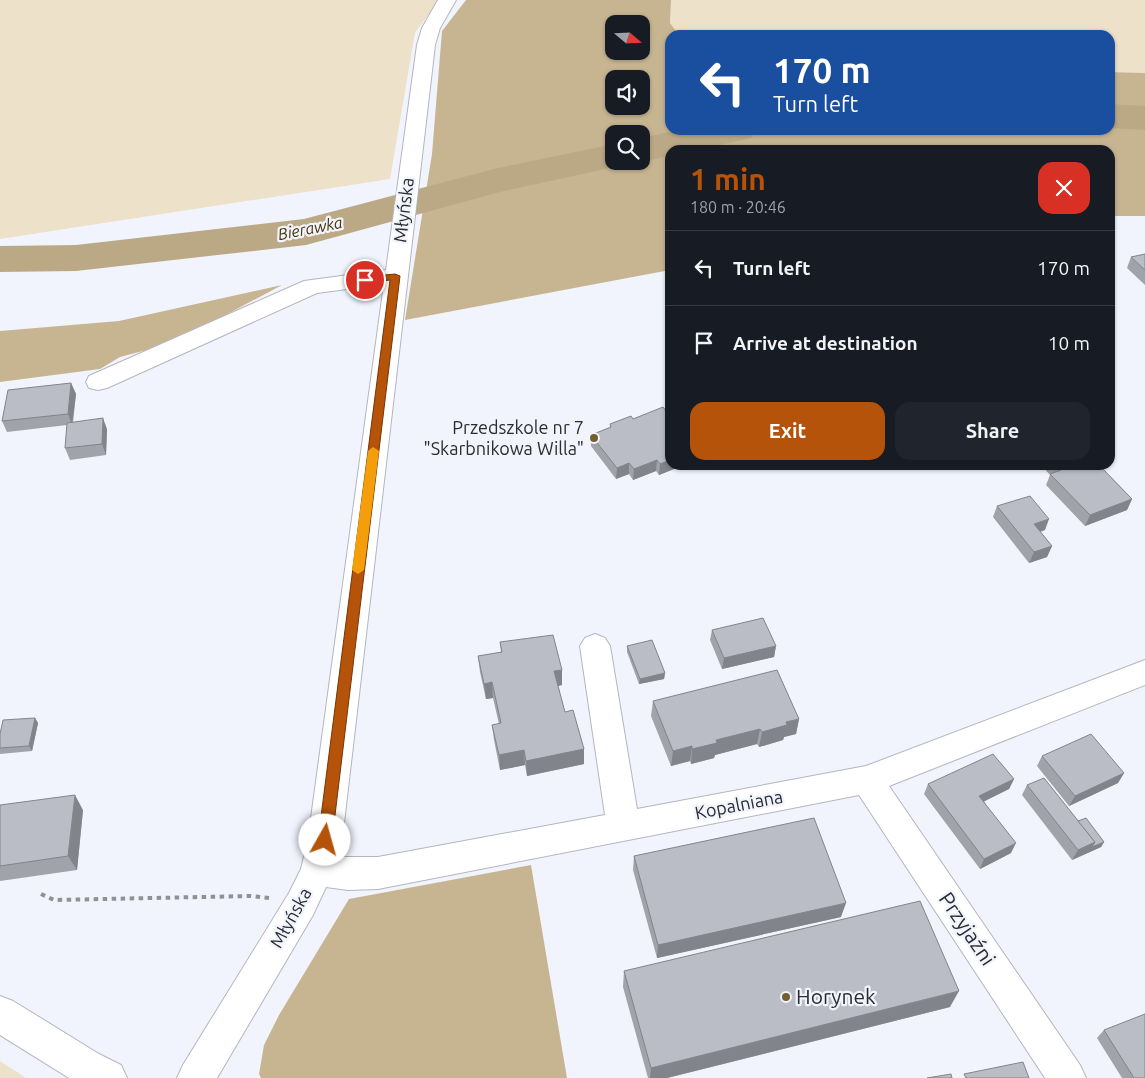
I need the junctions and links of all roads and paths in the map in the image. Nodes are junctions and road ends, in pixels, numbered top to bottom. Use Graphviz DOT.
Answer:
graph roads {
  1 [pos="447,0"];
  2 [pos="395,276"];
  3 [pos="98,382"];
  4 [pos="595,646"];
  5 [pos="1145,672"];
  6 [pos="867,780"];
  7 [pos="623,826"];
  8 [pos="317,871"];
  9 [pos="41,894"];
  10 [pos="267,898"];
  11 [pos="0,1014"];
  12 [pos="108,1078"];
  13 [pos="196,1078"];
  14 [pos="1067,1078"];
  1 -- 2 [label="street, Młyńska"];
  2 -- 3 [label="street"];
  2 -- 8 [label="street, Młyńska"];
  4 -- 7 [label="street"];
  5 -- 6 [label="street, Kopalniana"];
  6 -- 7 [label="street, Kopalniana"];
  6 -- 14 [label="street, Przyjaźni"];
  7 -- 8 [label="street, Kopalniana"];
  8 -- 13 [label="street, Młyńska"];
  9 -- 10 [label="path"];
  11 -- 12 [label="street"];
}
